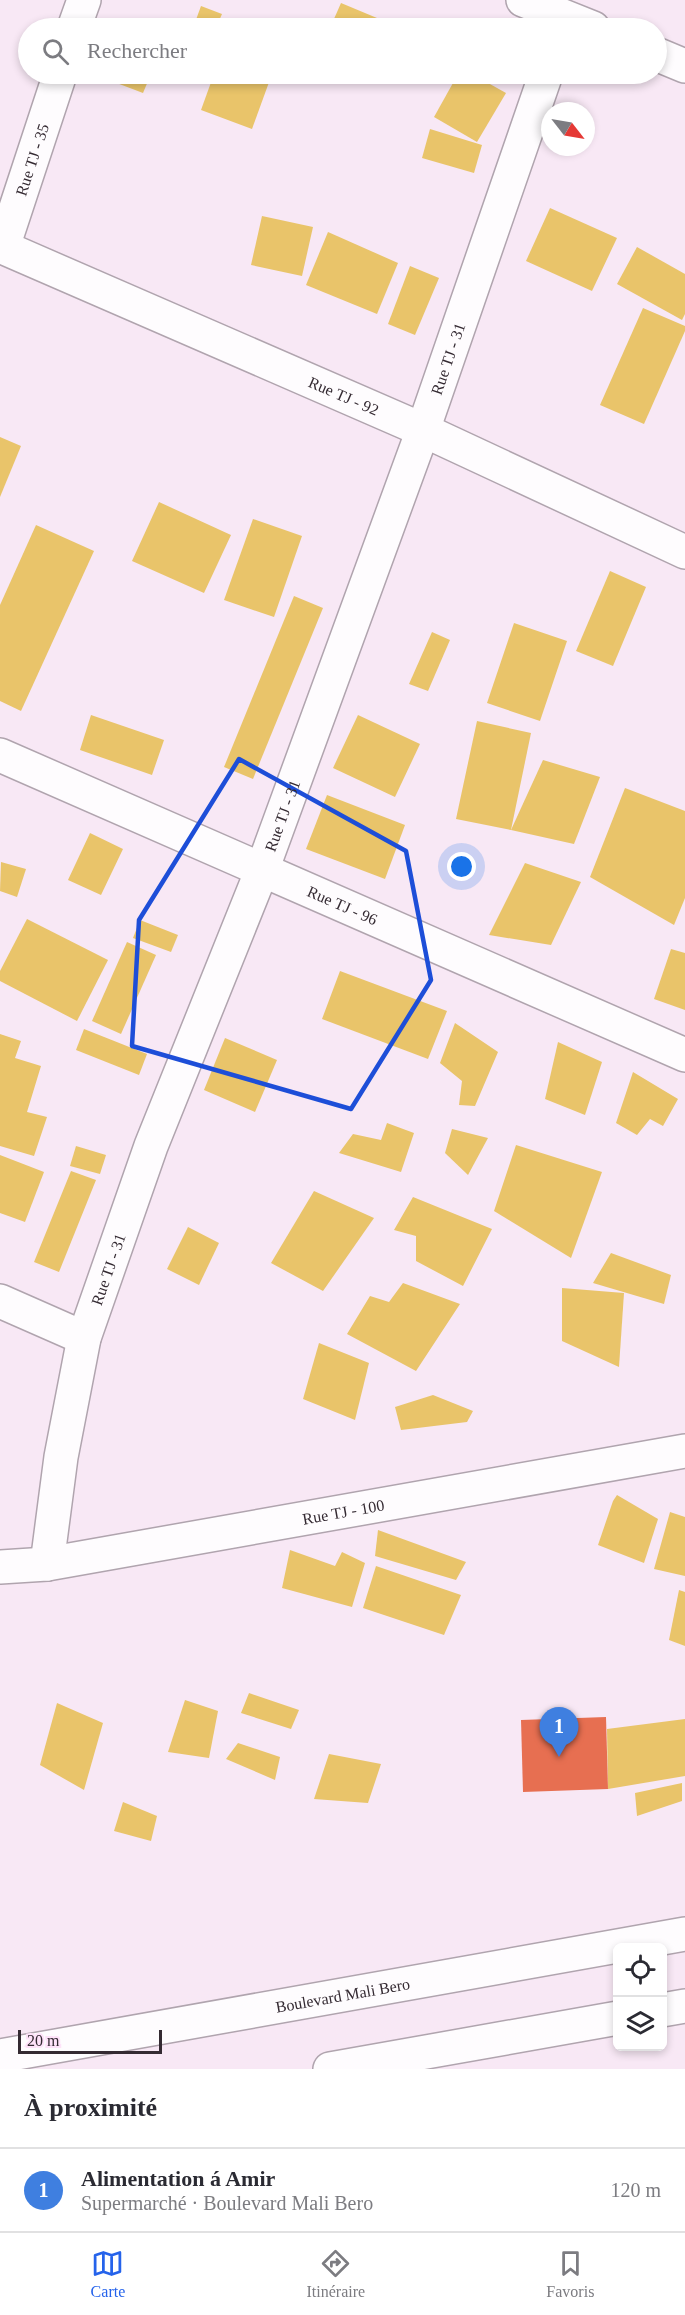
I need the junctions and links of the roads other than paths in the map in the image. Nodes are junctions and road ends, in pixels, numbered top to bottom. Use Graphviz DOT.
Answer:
graph roads {
  1 [pos="84,0"];
  2 [pos="523,0"];
  3 [pos="78,18"];
  4 [pos="570,18"];
  5 [pos="667,58"];
  6 [pos="685,66"];
  7 [pos="57,84"];
  8 [pos="543,84"];
  9 [pos="1,246"];
  10 [pos="423,430"];
  11 [pos="685,552"];
  12 [pos="0,755"];
  13 [pos="262,870"];
  14 [pos="685,1055"];
  15 [pos="0,1301"];
  16 [pos="84,1338"];
  17 [pos="685,1451"];
  18 [pos="47,1564"];
  19 [pos="0,1567"];
  20 [pos="685,1934"];
  21 [pos="685,2006"];
  22 [pos="667,2009"];
  23 [pos="613,2019"];
  24 [pos="0,2056"];
  25 [pos="330,2069"];
  1 -- 3 [label="street"];
  2 -- 4 [label="street"];
  5 -- 6 [label="street"];
  7 -- 9 [label="street, Rue TJ - 35"];
  8 -- 10 [label="street, Rue TJ - 31"];
  9 -- 10 [label="street, Rue TJ - 92"];
  10 -- 11 [label="street, Rue TJ - 92"];
  10 -- 13 [label="street, Rue TJ - 31"];
  12 -- 13 [label="street, Rue TJ - 96"];
  13 -- 14 [label="street, Rue TJ - 96"];
  13 -- 16 [label="street, Rue TJ - 31"];
  15 -- 16 [label="street"];
  16 -- 18 [label="street, Rue TJ - 31"];
  17 -- 18 [label="street, Rue TJ - 100"];
  18 -- 19 [label="street, Rue TJ - 100"];
  20 -- 24 [label="street, Boulevard Mali Bero"];
  21 -- 22 [label="street"];
  23 -- 25 [label="street"];
}
